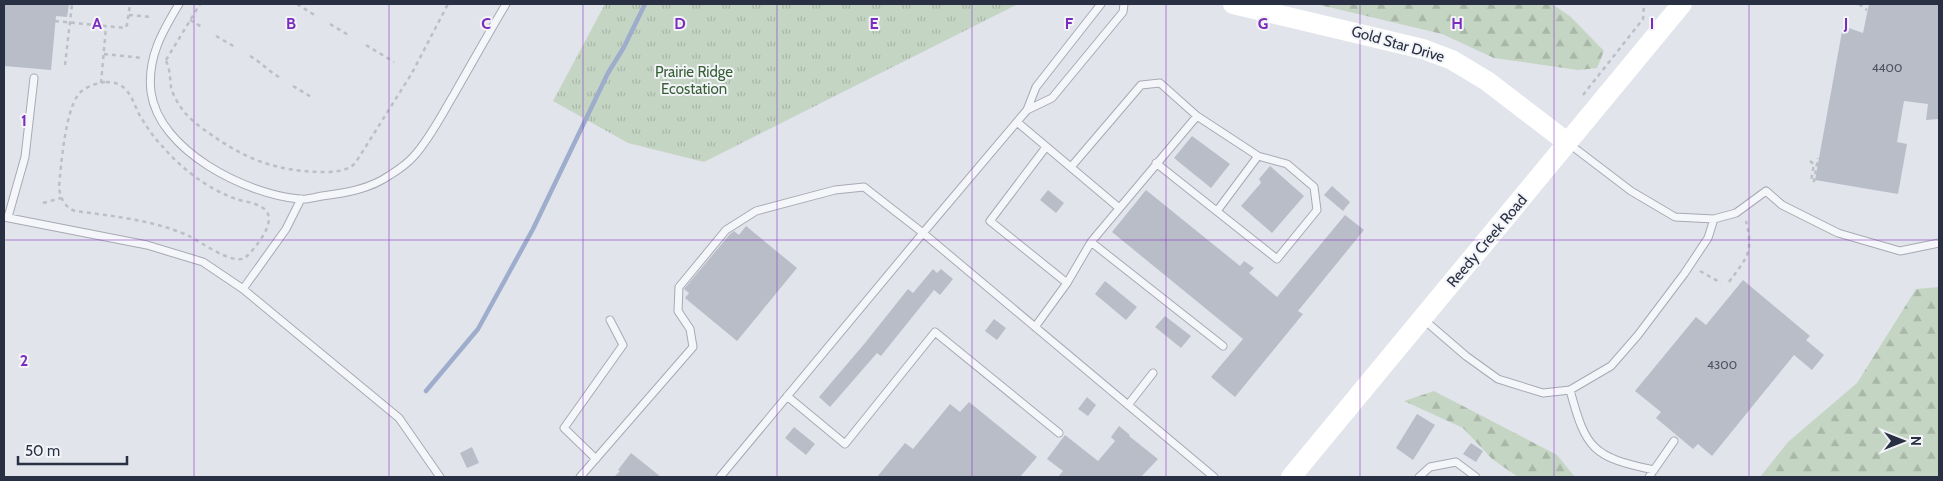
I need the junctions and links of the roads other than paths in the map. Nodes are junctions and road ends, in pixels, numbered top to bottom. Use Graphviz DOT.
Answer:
graph roads {
  1 [pos="179,4"];
  2 [pos="506,4"];
  3 [pos="1101,4"];
  4 [pos="1124,4"];
  5 [pos="1233,4"];
  6 [pos="1682,4"];
  7 [pos="34,78"];
  8 [pos="1027,110"];
  9 [pos="1197,116"];
  10 [pos="1017,122"];
  11 [pos="1568,143"];
  12 [pos="1046,147"];
  13 [pos="1258,156"];
  14 [pos="1156,163"];
  15 [pos="1070,168"];
  16 [pos="301,199"];
  17 [pos="1118,207"];
  18 [pos="1217,211"];
  19 [pos="6,217"];
  20 [pos="1714,219"];
  21 [pos="923,233"];
  22 [pos="1091,242"];
  23 [pos="1939,243"];
  24 [pos="1067,283"];
  25 [pos="243,290"];
  26 [pos="1422,319"];
  27 [pos="610,320"];
  28 [pos="1035,327"];
  29 [pos="1222,346"];
  30 [pos="1153,373"];
  31 [pos="1570,390"];
  32 [pos="787,396"];
  33 [pos="1128,405"];
  34 [pos="1059,433"];
  35 [pos="1674,441"];
  36 [pos="596,459"];
  37 [pos="1654,470"];
  38 [pos="440,477"];
  39 [pos="580,477"];
  40 [pos="720,477"];
  41 [pos="1214,477"];
  42 [pos="1291,477"];
  43 [pos="1419,477"];
  44 [pos="1476,477"];
  45 [pos="1649,477"];
  1 -- 16 [label="lane"];
  2 -- 16 [label="lane"];
  3 -- 8 [label="lane"];
  4 -- 8 [label="lane"];
  5 -- 11 [label="main road, Gold Star Drive"];
  6 -- 11 [label="main road, Reedy Creek Road"];
  7 -- 19 [label="lane"];
  8 -- 10 [label="lane"];
  9 -- 13 [label="lane"];
  9 -- 14 [label="lane"];
  9 -- 15 [label="lane"];
  10 -- 12 [label="lane"];
  10 -- 21 [label="lane"];
  11 -- 20 [label="lane"];
  11 -- 26 [label="main road, Reedy Creek Road"];
  12 -- 15 [label="lane"];
  12 -- 24 [label="lane"];
  13 -- 18 [label="lane"];
  13 -- 18 [label="lane"];
  14 -- 17 [label="lane"];
  14 -- 18 [label="lane"];
  15 -- 17 [label="lane"];
  16 -- 25 [label="lane"];
  17 -- 22 [label="lane"];
  19 -- 25 [label="lane"];
  20 -- 23 [label="lane"];
  20 -- 31 [label="lane"];
  21 -- 28 [label="lane"];
  21 -- 32 [label="lane"];
  21 -- 36 [label="lane"];
  22 -- 24 [label="lane"];
  22 -- 29 [label="lane"];
  24 -- 28 [label="lane"];
  25 -- 38 [label="lane"];
  26 -- 31 [label="lane"];
  26 -- 42 [label="main road, Reedy Creek Road"];
  27 -- 36 [label="lane"];
  28 -- 33 [label="lane"];
  30 -- 33 [label="lane"];
  31 -- 37 [label="lane"];
  32 -- 34 [label="lane"];
  32 -- 40 [label="lane"];
  33 -- 41 [label="lane"];
  35 -- 37 [label="lane"];
  36 -- 39 [label="lane"];
  37 -- 45 [label="lane"];
  43 -- 44 [label="lane"];
}
